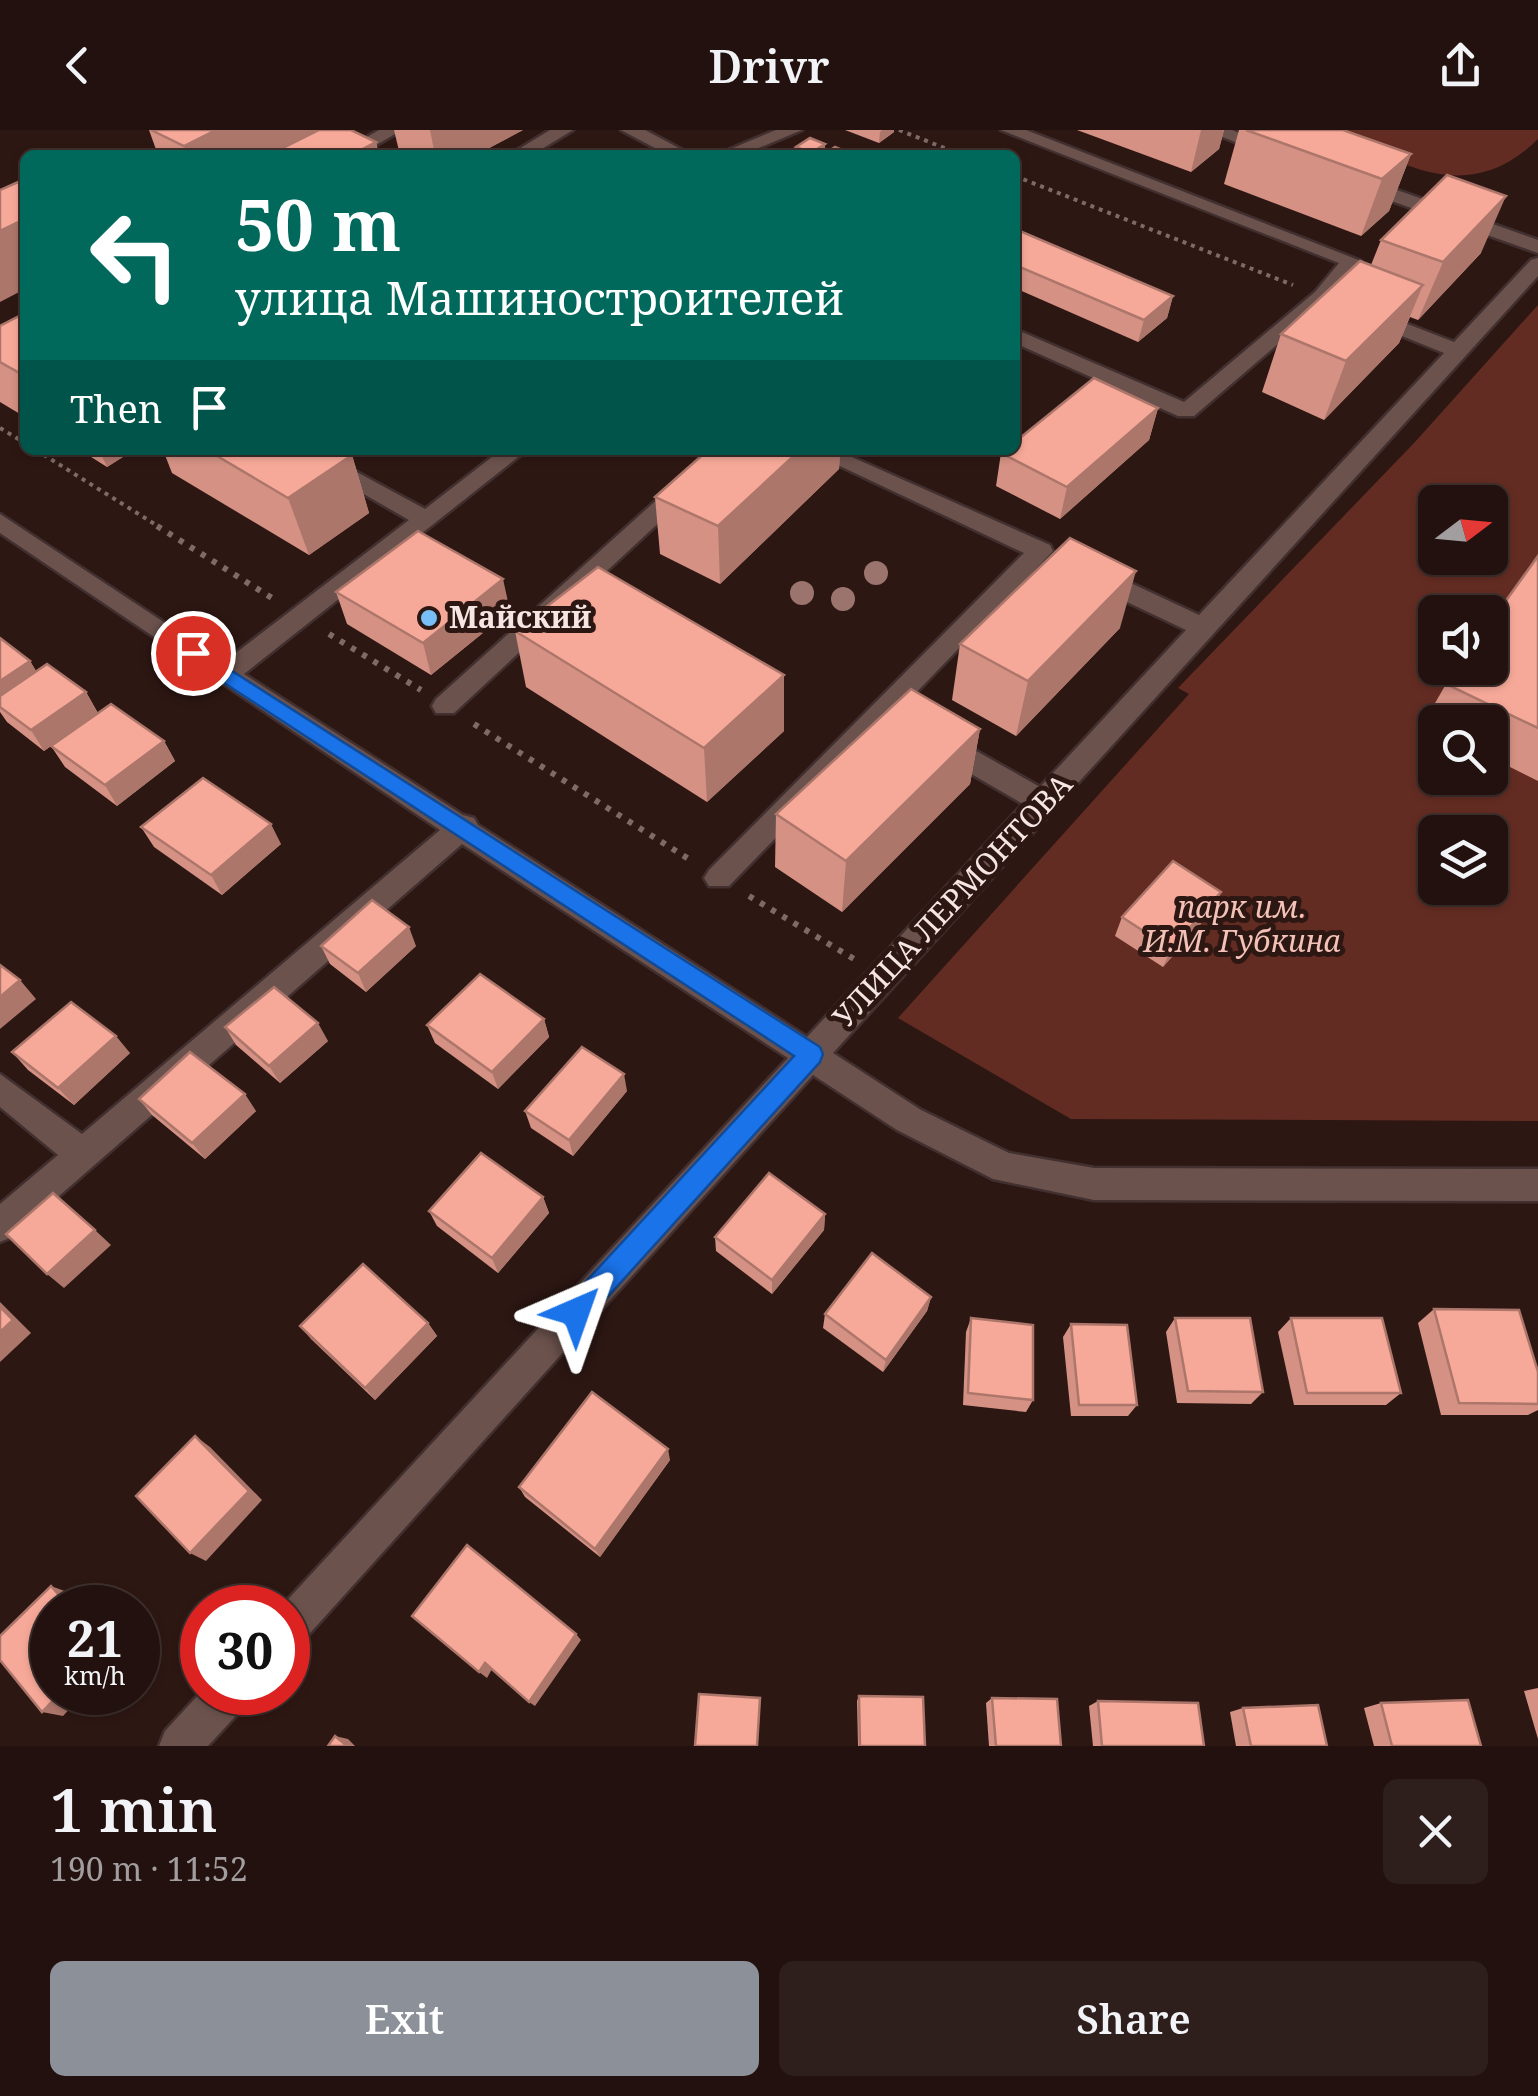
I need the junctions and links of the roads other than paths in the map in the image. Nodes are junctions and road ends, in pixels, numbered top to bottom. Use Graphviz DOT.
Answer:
graph roads {
  1 [pos="394,130"];
  2 [pos="564,130"];
  3 [pos="630,130"];
  4 [pos="792,130"];
  5 [pos="1215,130"];
  6 [pos="1276,130"];
  7 [pos="1020,132"];
  8 [pos="1257,146"];
  9 [pos="355,150"];
  10 [pos="527,150"];
  11 [pos="672,150"];
  12 [pos="738,150"];
  13 [pos="1294,159"];
  14 [pos="1348,179"];
  15 [pos="1538,247"];
  16 [pos="1538,264"];
  17 [pos="1322,296"];
  18 [pos="1020,336"];
  19 [pos="1457,351"];
  20 [pos="307,455"];
  21 [pos="510,455"];
  22 [pos="721,455"];
  23 [pos="829,455"];
  24 [pos="427,520"];
  25 [pos="0,522"];
  26 [pos="1058,559"];
  27 [pos="1204,628"];
  28 [pos="225,675"];
  29 [pos="445,706"];
  30 [pos="884,711"];
  31 [pos="1045,803"];
  32 [pos="464,826"];
  33 [pos="719,878"];
  34 [pos="811,1054"];
  35 [pos="0,1088"];
  36 [pos="84,1156"];
  37 [pos="1538,1186"];
  38 [pos="0,1226"];
  39 [pos="310,1604"];
  40 [pos="208,1715"];
  41 [pos="180,1746"];
  1 -- 9 [label="street"];
  2 -- 10 [label="street"];
  3 -- 11 [label="street"];
  4 -- 12 [label="street"];
  5 -- 8 [label="street"];
  6 -- 8 [label="street"];
  7 -- 17 [label="street"];
  8 -- 13 [label="street"];
  14 -- 15 [label="street"];
  16 -- 19 [label="street, УЛИЦА ЛЕРМОНТОВА"];
  17 -- 18 [label="street"];
  17 -- 19 [label="street"];
  19 -- 27 [label="street, УЛИЦА ЛЕРМОНТОВА"];
  20 -- 24 [label="street"];
  21 -- 24 [label="street"];
  22 -- 29 [label="street"];
  23 -- 26 [label="street"];
  24 -- 28 [label="street"];
  25 -- 28 [label="street"];
  26 -- 27 [label="street"];
  26 -- 30 [label="street"];
  27 -- 31 [label="street, УЛИЦА ЛЕРМОНТОВА"];
  28 -- 32 [label="street"];
  30 -- 31 [label="street"];
  30 -- 33 [label="street"];
  31 -- 34 [label="street, УЛИЦА ЛЕРМОНТОВА"];
  32 -- 34 [label="street"];
  32 -- 36 [label="street"];
  34 -- 37 [label="street"];
  34 -- 39 [label="street, УЛИЦА ЛЕРМОНТОВА"];
  35 -- 36 [label="street"];
  36 -- 38 [label="street"];
  40 -- 41 [label="street"];
}
